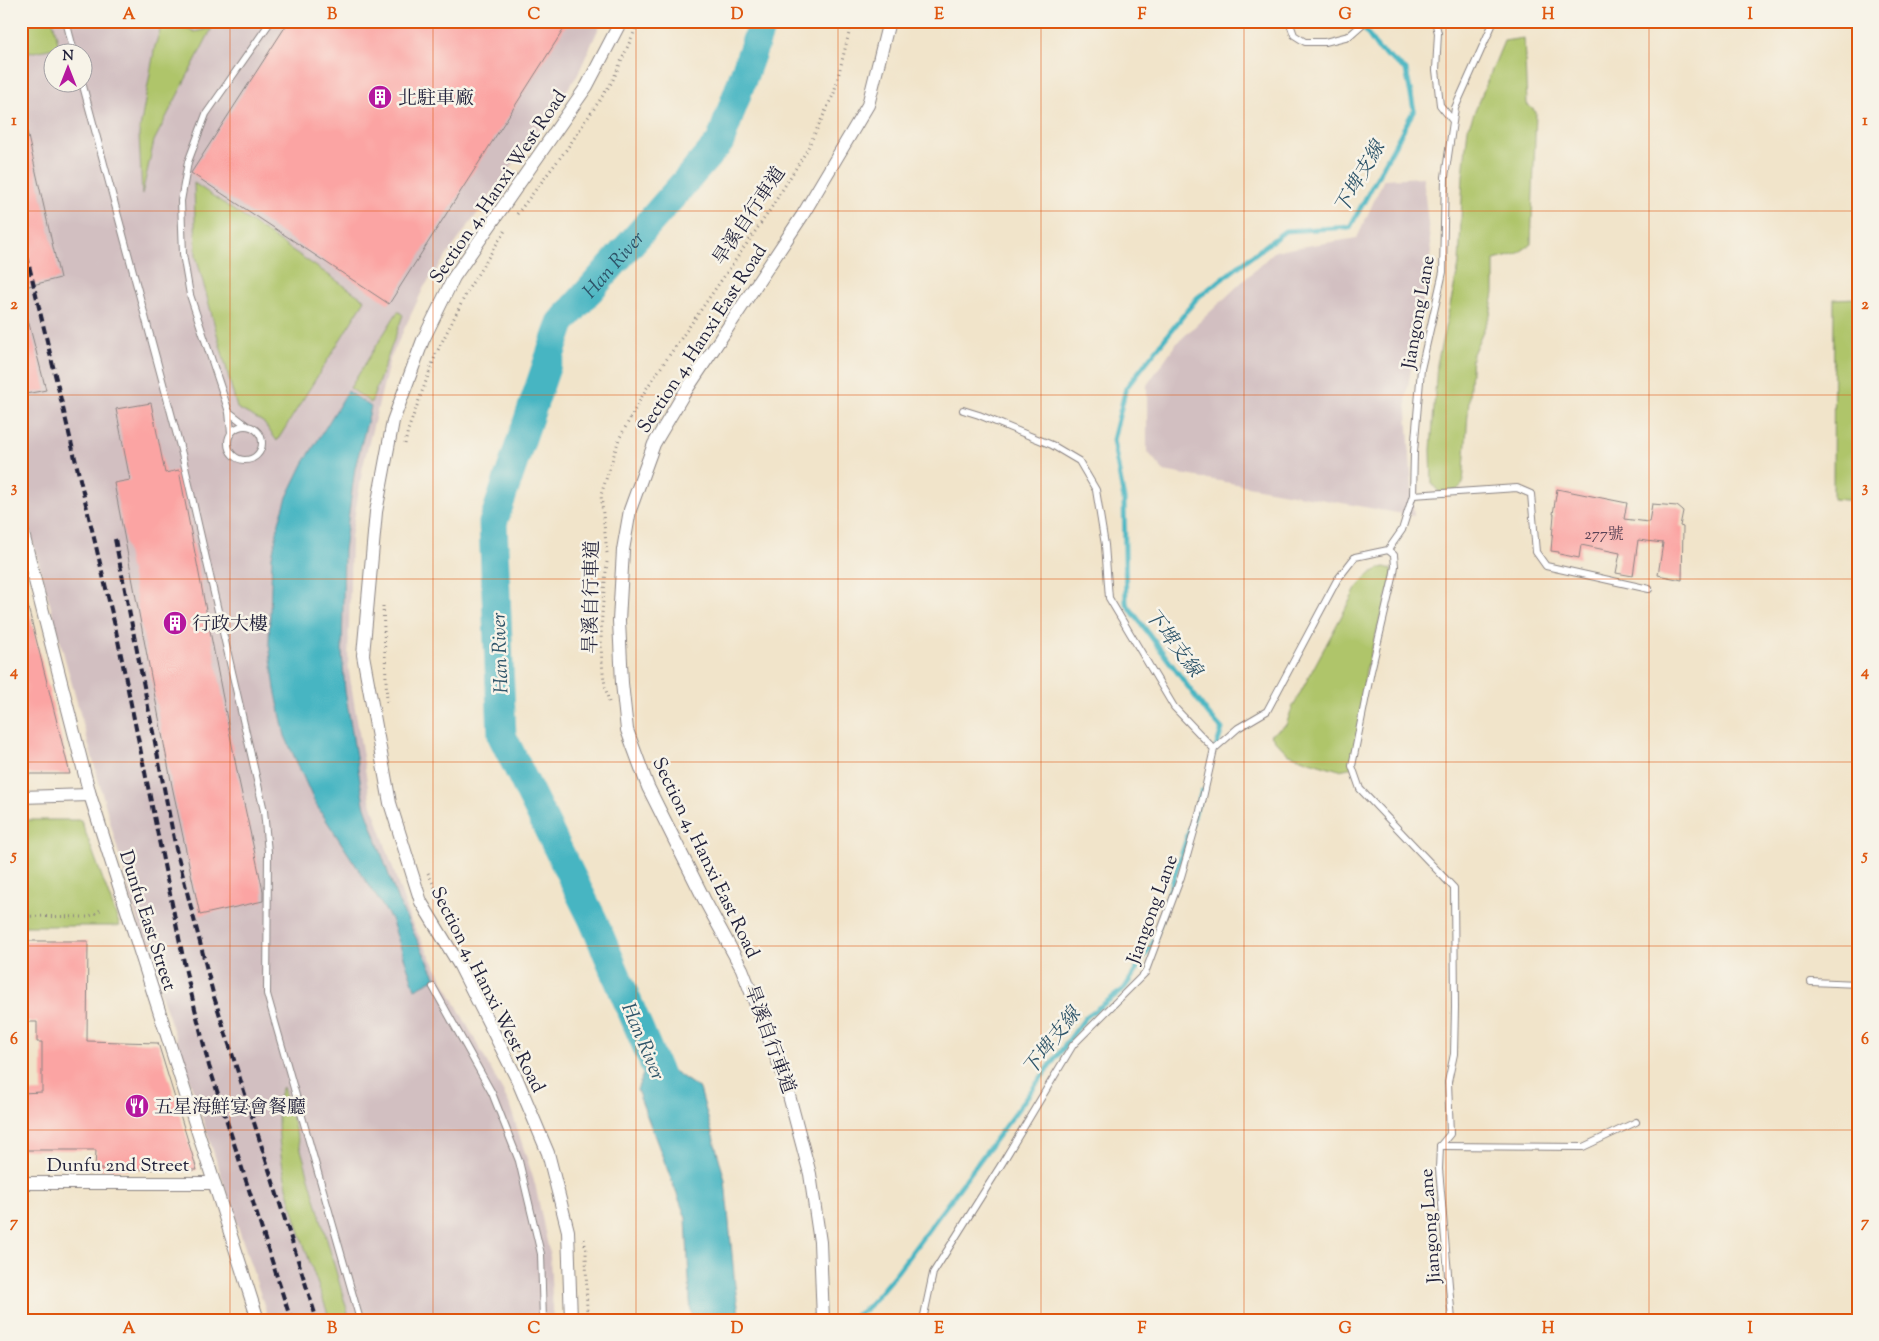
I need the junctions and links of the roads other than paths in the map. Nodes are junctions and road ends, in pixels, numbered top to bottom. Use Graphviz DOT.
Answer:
graph roads {
  1 [pos="66,21"];
  2 [pos="271,21"];
  3 [pos="621,21"];
  4 [pos="890,21"];
  5 [pos="1289,21"];
  6 [pos="1366,21"];
  7 [pos="1435,21"];
  8 [pos="1494,21"];
  9 [pos="71,42"];
  10 [pos="85,92"];
  11 [pos="1453,121"];
  12 [pos="963,410"];
  13 [pos="230,412"];
  14 [pos="246,425"];
  15 [pos="231,433"];
  16 [pos="1413,495"];
  17 [pos="21,526"];
  18 [pos="1388,550"];
  19 [pos="1649,589"];
  20 [pos="1214,749"];
  21 [pos="90,795"];
  22 [pos="21,797"];
  23 [pos="1811,982"];
  24 [pos="1858,984"];
  25 [pos="433,987"];
  26 [pos="1636,1122"];
  27 [pos="1440,1146"];
  28 [pos="21,1183"];
  29 [pos="214,1183"];
  30 [pos="258,1320"];
  31 [pos="360,1320"];
  32 [pos="543,1320"];
  33 [pos="571,1320"];
  34 [pos="823,1320"];
  35 [pos="923,1320"];
  36 [pos="1452,1320"];
  1 -- 9 [label="lane"];
  2 -- 13 [label="lane"];
  3 -- 33 [label="street, Section 4, Hanxi West Road"];
  4 -- 34 [label="street, Section 4, Hanxi East Road"];
  5 -- 6 [label="lane"];
  7 -- 11 [label="lane"];
  8 -- 11 [label="lane, Jiangong Lane"];
  10 -- 31 [label="lane"];
  11 -- 16 [label="lane, Jiangong Lane"];
  12 -- 20 [label="lane"];
  13 -- 14 [label="lane"];
  13 -- 15 [label="lane"];
  14 -- 15 [label="lane"];
  14 -- 15 [label="lane"];
  16 -- 18 [label="lane, Jiangong Lane"];
  16 -- 19 [label="lane"];
  17 -- 21 [label="street, Dunfu East Street"];
  18 -- 20 [label="lane"];
  18 -- 27 [label="lane, Jiangong Lane"];
  20 -- 35 [label="lane, Jiangong Lane"];
  21 -- 22 [label="street"];
  21 -- 29 [label="street, Dunfu East Street"];
  23 -- 24 [label="lane"];
  25 -- 32 [label="lane"];
  26 -- 27 [label="lane"];
  27 -- 36 [label="lane, Jiangong Lane"];
  28 -- 29 [label="street, Dunfu 2nd Street"];
  29 -- 30 [label="street, Dunfu East Street"];
}
